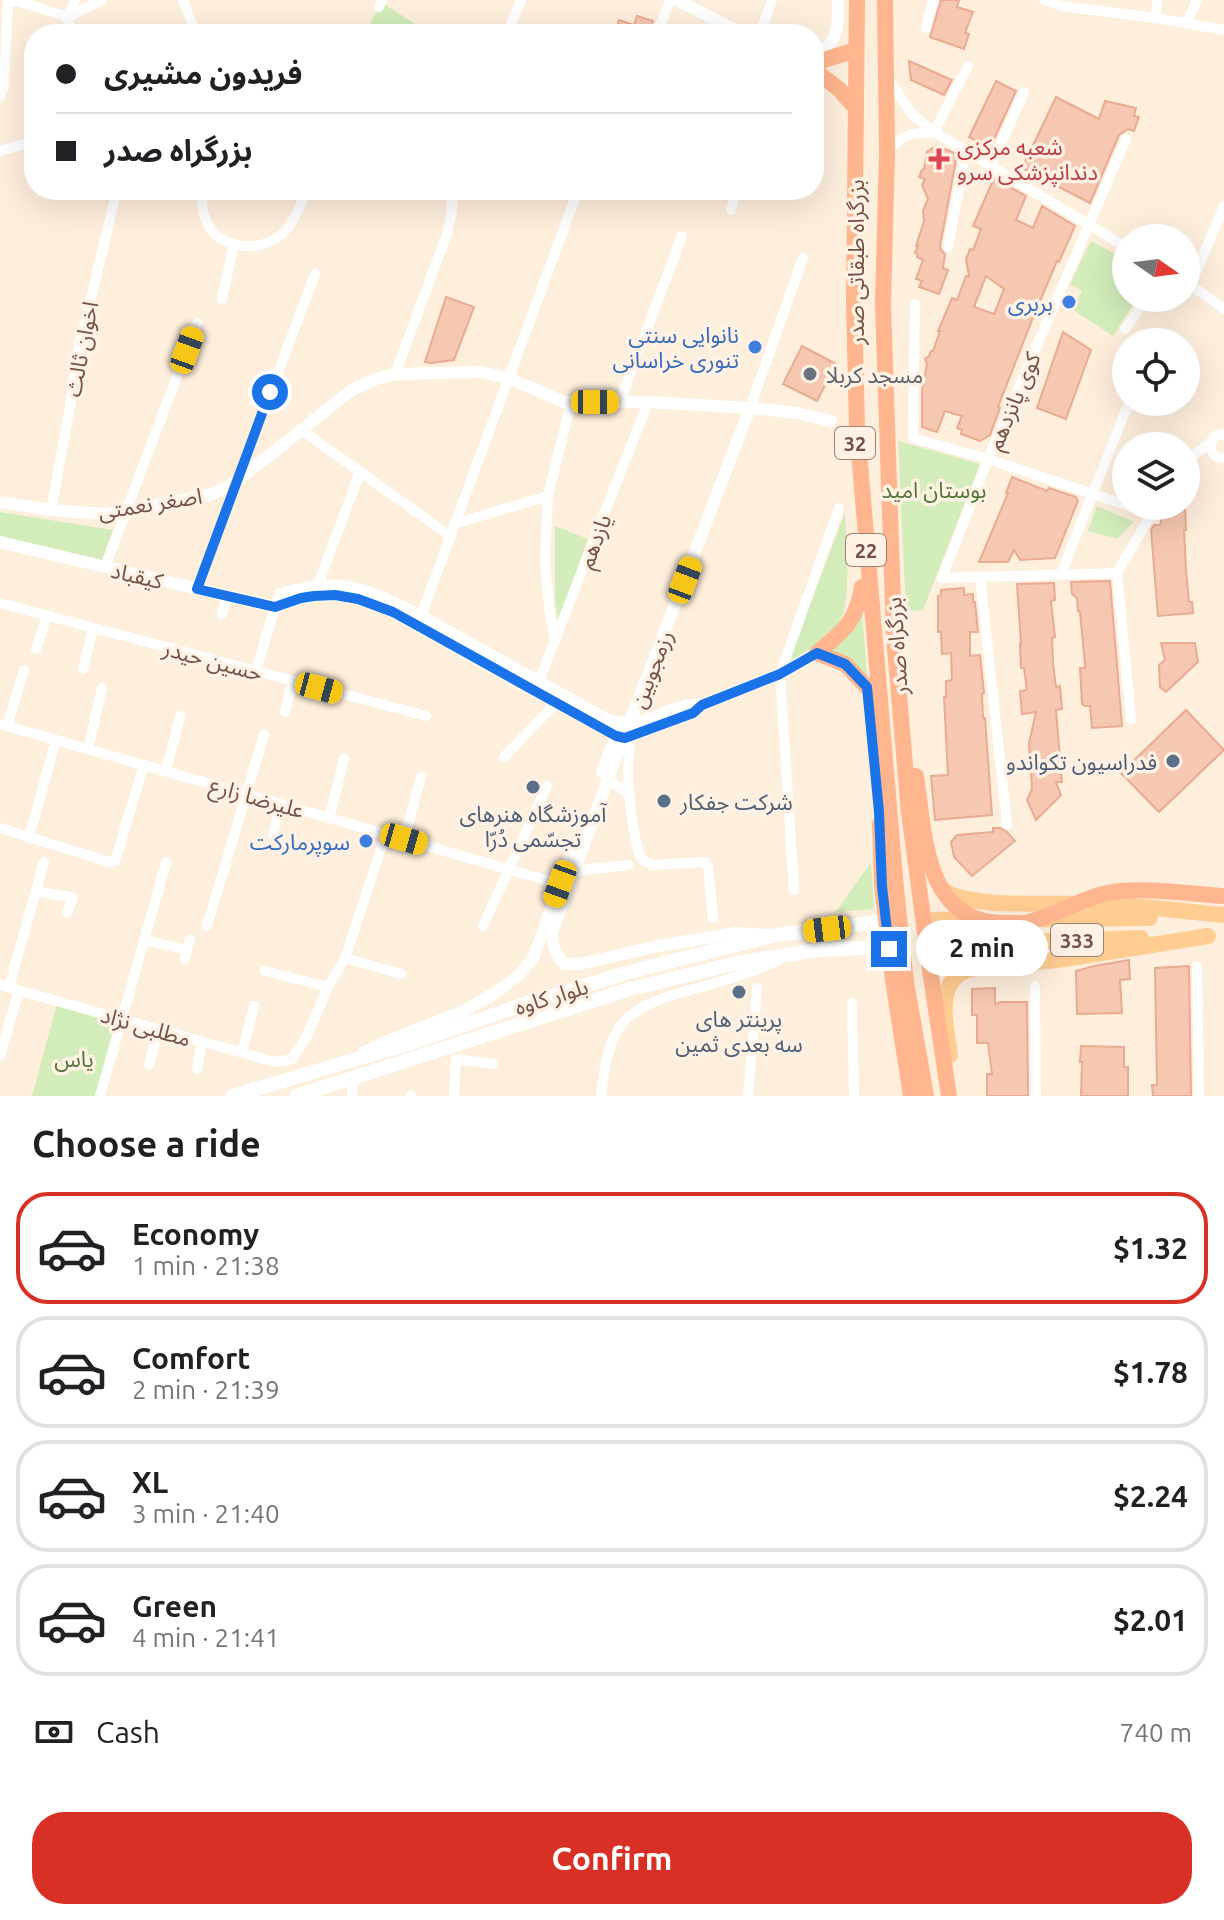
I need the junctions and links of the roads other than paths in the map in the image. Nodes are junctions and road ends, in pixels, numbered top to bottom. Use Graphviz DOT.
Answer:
graph roads {
  1 [pos="11,0"];
  2 [pos="75,0"];
  3 [pos="102,0"];
  4 [pos="183,0"];
  5 [pos="521,0"];
  6 [pos="670,0"];
  7 [pos="677,0"];
  8 [pos="772,0"];
  9 [pos="838,0"];
  10 [pos="856,0"];
  11 [pos="884,0"];
  12 [pos="933,0"];
  13 [pos="1044,0"];
  14 [pos="1157,0"];
  15 [pos="1197,0"];
  16 [pos="36,4"];
  17 [pos="68,17"];
  18 [pos="1156,18"];
  19 [pos="1187,23"];
  20 [pos="68,24"];
  21 [pos="193,24"];
  22 [pos="511,24"];
  23 [pos="661,24"];
  24 [pos="724,24"];
  25 [pos="764,24"];
  26 [pos="926,28"];
  27 [pos="1224,30"];
  28 [pos="824,51"];
  29 [pos="853,51"];
  30 [pos="824,58"];
  31 [pos="968,66"];
  32 [pos="886,74"];
  33 [pos="824,78"];
  34 [pos="1024,92"];
  35 [pos="0,96"];
  36 [pos="852,104"];
  37 [pos="934,132"];
  38 [pos="1126,139"];
  39 [pos="24,145"];
  40 [pos="0,151"];
  41 [pos="887,151"];
  42 [pos="966,151"];
  43 [pos="991,166"];
  44 [pos="115,200"];
  45 [pos="202,200"];
  46 [pos="301,200"];
  47 [pos="452,200"];
  48 [pos="574,200"];
  49 [pos="734,200"];
  50 [pos="1224,206"];
  51 [pos="731,210"];
  52 [pos="1089,225"];
  53 [pos="682,236"];
  54 [pos="1112,239"];
  55 [pos="234,244"];
  56 [pos="948,247"];
  57 [pos="1200,257"];
  58 [pos="803,258"];
  59 [pos="315,274"];
  60 [pos="1200,292"];
  61 [pos="222,299"];
  62 [pos="915,304"];
  63 [pos="1224,309"];
  64 [pos="197,323"];
  65 [pos="395,374"];
  66 [pos="508,378"];
  67 [pos="620,401"];
  68 [pos="571,402"];
  69 [pos="648,402"];
  70 [pos="750,408"];
  71 [pos="1123,416"];
  72 [pos="831,421"];
  73 [pos="300,429"];
  74 [pos="1219,435"];
  75 [pos="1200,450"];
  76 [pos="988,459"];
  77 [pos="1224,459"];
  78 [pos="360,472"];
  79 [pos="237,481"];
  80 [pos="1093,493"];
  81 [pos="548,496"];
  82 [pos="1112,500"];
  83 [pos="0,502"];
  84 [pos="839,508"];
  85 [pos="51,510"];
  86 [pos="126,511"];
  87 [pos="1147,520"];
  88 [pos="452,530"];
  89 [pos="0,542"];
  90 [pos="105,567"];
  91 [pos="1117,573"];
  92 [pos="1061,574"];
  93 [pos="980,577"];
  94 [pos="862,587"];
  95 [pos="197,589"];
  96 [pos="316,591"];
  97 [pos="227,596"];
  98 [pos="0,603"];
  99 [pos="275,607"];
  100 [pos="222,614"];
  101 [pos="47,616"];
  102 [pos="419,621"];
  103 [pos="93,628"];
  104 [pos="892,636"];
  105 [pos="555,640"];
  106 [pos="36,649"];
  107 [pos="817,653"];
  108 [pos="83,669"];
  109 [pos="24,670"];
  110 [pos="256,671"];
  111 [pos="780,674"];
  112 [pos="293,681"];
  113 [pos="537,687"];
  114 [pos="867,687"];
  115 [pos="102,688"];
  116 [pos="556,703"];
  117 [pos="702,705"];
  118 [pos="285,712"];
  119 [pos="180,716"];
  120 [pos="426,716"];
  121 [pos="1131,719"];
  122 [pos="3,725"];
  123 [pos="624,733"];
  124 [pos="264,735"];
  125 [pos="56,740"];
  126 [pos="88,749"];
  127 [pos="504,757"];
  128 [pos="344,759"];
  129 [pos="144,765"];
  130 [pos="166,771"];
  131 [pos="421,777"];
  132 [pos="608,779"];
  133 [pos="547,786"];
  134 [pos="246,794"];
  135 [pos="630,795"];
  136 [pos="280,804"];
  137 [pos="909,813"];
  138 [pos="329,818"];
  139 [pos="1007,824"];
  140 [pos="0,828"];
  141 [pos="386,834"];
  142 [pos="273,835"];
  143 [pos="29,838"];
  144 [pos="404,839"];
  145 [pos="44,862"];
  146 [pos="166,863"];
  147 [pos="628,865"];
  148 [pos="509,869"];
  149 [pos="574,871"];
  150 [pos="564,885"];
  151 [pos="794,890"];
  152 [pos="36,891"];
  153 [pos="1224,896"];
  154 [pos="67,913"];
  155 [pos="1224,916"];
  156 [pos="713,918"];
  157 [pos="928,920"];
  158 [pos="878,922"];
  159 [pos="207,926"];
  160 [pos="483,926"];
  161 [pos="776,935"];
  162 [pos="1216,936"];
  163 [pos="190,939"];
  164 [pos="144,940"];
  165 [pos="930,945"];
  166 [pos="880,947"];
  167 [pos="798,953"];
  168 [pos="345,958"];
  169 [pos="1197,966"];
  170 [pos="265,971"];
  171 [pos="401,974"];
  172 [pos="1035,986"];
  173 [pos="328,987"];
  174 [pos="10,988"];
  175 [pos="757,988"];
  176 [pos="852,1003"];
  177 [pos="254,1006"];
  178 [pos="121,1019"];
  179 [pos="158,1030"];
  180 [pos="202,1042"];
  181 [pos="242,1053"];
  182 [pos="0,1056"];
  183 [pos="494,1064"];
  184 [pos="149,1065"];
  185 [pos="338,1065"];
  186 [pos="197,1069"];
  187 [pos="353,1084"];
  188 [pos="100,1096"];
  189 [pos="232,1096"];
  190 [pos="296,1096"];
  191 [pos="352,1096"];
  192 [pos="454,1096"];
  193 [pos="601,1096"];
  194 [pos="748,1096"];
  195 [pos="854,1096"];
  196 [pos="911,1096"];
  197 [pos="926,1096"];
  198 [pos="949,1096"];
  199 [pos="1036,1096"];
  200 [pos="1199,1096"];
  1 -- 16 [label="street"];
  1 -- 35 [label="street"];
  2 -- 17 [label="street"];
  3 -- 17 [label="street"];
  4 -- 21 [label="street"];
  5 -- 22 [label="street"];
  6 -- 23 [label="street"];
  7 -- 24 [label="street"];
  8 -- 25 [label="street"];
  9 -- 28 [label="street"];
  10 -- 29 [label="highway, بزرگراه صدر / 32"];
  10 -- 197 [label="highway, بزرگراه طبقاتی صدر / 22"];
  11 -- 32 [label="highway, بزرگراه صدر / 32"];
  11 -- 104 [label="highway, بزرگراه طبقاتی صدر / 22"];
  12 -- 26 [label="street"];
  13 -- 18 [label="street"];
  14 -- 18 [label="street"];
  15 -- 19 [label="street"];
  16 -- 17 [label="street"];
  17 -- 20 [label="street"];
  18 -- 19 [label="street"];
  19 -- 27 [label="street"];
  29 -- 30 [label="highway"];
  29 -- 36 [label="highway, بزرگراه صدر / 32"];
  31 -- 37 [label="street"];
  32 -- 37 [label="street"];
  32 -- 41 [label="highway, بزرگراه صدر / 32"];
  33 -- 36 [label="highway"];
  34 -- 43 [label="street"];
  36 -- 94 [label="highway, بزرگراه صدر / 32"];
  37 -- 41 [label="street"];
  37 -- 42 [label="street"];
  38 -- 52 [label="street, کوی پانزدهم"];
  39 -- 40 [label="street"];
  41 -- 137 [label="highway, بزرگراه صدر / 32"];
  42 -- 43 [label="street"];
  42 -- 56 [label="street"];
  43 -- 52 [label="street"];
  44 -- 85 [label="street, اخوان ثالث"];
  45 -- 55 [label="street"];
  46 -- 55 [label="street"];
  47 -- 65 [label="street"];
  48 -- 66 [label="street"];
  49 -- 51 [label="street"];
  50 -- 57 [label="street"];
  52 -- 54 [label="street"];
  52 -- 76 [label="street, کوی پانزدهم"];
  53 -- 67 [label="street"];
  55 -- 61 [label="street"];
  58 -- 70 [label="street"];
  59 -- 79 [label="street"];
  60 -- 63 [label="street"];
  62 -- 76 [label="street"];
  64 -- 86 [label="street"];
  65 -- 66 [label="street, اصغر نعمتی"];
  65 -- 73 [label="street, اصغر نعمتی"];
  66 -- 68 [label="street, اصغر نعمتی"];
  66 -- 88 [label="street"];
  67 -- 68 [label="street, اصغر نعمتی"];
  67 -- 69 [label="street, اصغر نعمتی"];
  68 -- 81 [label="street"];
  69 -- 70 [label="street, اصغر نعمتی"];
  69 -- 105 [label="street, یازدهم"];
  70 -- 72 [label="street, اصغر نعمتی"];
  70 -- 123 [label="street, رزمجوبین"];
  71 -- 80 [label="street"];
  73 -- 78 [label="street"];
  73 -- 79 [label="street, اصغر نعمتی"];
  74 -- 75 [label="street"];
  74 -- 77 [label="street"];
  76 -- 80 [label="street"];
  76 -- 93 [label="street, کوی پانزدهم"];
  78 -- 88 [label="street"];
  78 -- 96 [label="street"];
  79 -- 86 [label="street, اصغر نعمتی"];
  79 -- 95 [label="street"];
  80 -- 82 [label="street"];
  80 -- 92 [label="street"];
  81 -- 88 [label="street"];
  81 -- 105 [label="street"];
  83 -- 85 [label="street, اصغر نعمتی"];
  84 -- 111 [label="street"];
  85 -- 86 [label="street, اصغر نعمتی"];
  86 -- 90 [label="street"];
  87 -- 91 [label="street"];
  88 -- 102 [label="street"];
  89 -- 90 [label="street, کیقباد"];
  90 -- 95 [label="street, کیقباد"];
  91 -- 92 [label="street"];
  91 -- 121 [label="street"];
  92 -- 93 [label="street"];
  93 -- 139 [label="street"];
  94 -- 107 [label="highway"];
  94 -- 114 [label="highway, بزرگراه صدر / 32"];
  95 -- 97 [label="street, کیقباد"];
  96 -- 99 [label="street"];
  96 -- 102 [label="street"];
  97 -- 99 [label="street, کیقباد"];
  97 -- 100 [label="street"];
  98 -- 101 [label="street, حسین حیدر"];
  99 -- 110 [label="street"];
  101 -- 103 [label="street, حسین حیدر"];
  101 -- 106 [label="street"];
  102 -- 113 [label="street"];
  103 -- 108 [label="street"];
  103 -- 110 [label="street, حسین حیدر"];
  104 -- 153 [label="highway"];
  104 -- 198 [label="highway, بزرگراه طبقاتی صدر / 22"];
  105 -- 113 [label="street, یازدهم"];
  107 -- 111 [label="street"];
  107 -- 114 [label="highway"];
  109 -- 122 [label="street"];
  110 -- 112 [label="street, حسین حیدر"];
  111 -- 117 [label="street"];
  111 -- 151 [label="street"];
  112 -- 118 [label="street"];
  112 -- 120 [label="street, حسین حیدر"];
  113 -- 116 [label="street"];
  113 -- 123 [label="street"];
  114 -- 196 [label="highway, بزرگراه صدر / 32"];
  115 -- 126 [label="street"];
  116 -- 123 [label="street"];
  116 -- 127 [label="street"];
  117 -- 123 [label="street"];
  117 -- 123 [label="street, رزمجوبین"];
  119 -- 130 [label="street"];
  122 -- 125 [label="street, علیرضا زارع"];
  123 -- 132 [label="street, رزمجوبین"];
  123 -- 135 [label="street"];
  123 -- 150 [label="street, رزمجوبین"];
  124 -- 134 [label="street"];
  125 -- 126 [label="street, علیرضا زارع"];
  125 -- 143 [label="street"];
  126 -- 129 [label="street, علیرضا زارع"];
  128 -- 138 [label="street"];
  129 -- 130 [label="street, علیرضا زارع"];
  129 -- 143 [label="street"];
  130 -- 134 [label="street, علیرضا زارع"];
  131 -- 144 [label="street"];
  132 -- 135 [label="street"];
  132 -- 149 [label="street, رزمجوبین"];
  133 -- 148 [label="street"];
  134 -- 136 [label="street, علیرضا زارع"];
  134 -- 159 [label="street"];
  135 -- 156 [label="street"];
  136 -- 138 [label="street, علیرضا زارع"];
  136 -- 142 [label="street"];
  137 -- 155 [label="main road"];
  137 -- 198 [label="highway, بزرگراه صدر / 32"];
  138 -- 141 [label="street, علیرضا زارع"];
  140 -- 143 [label="street"];
  141 -- 144 [label="street, علیرضا زارع"];
  141 -- 168 [label="street"];
  144 -- 148 [label="street, علیرضا زارع"];
  145 -- 152 [label="street"];
  146 -- 164 [label="street"];
  147 -- 149 [label="street"];
  148 -- 150 [label="street, علیرضا زارع"];
  148 -- 160 [label="street"];
  149 -- 150 [label="street, رزمجوبین"];
  150 -- 161 [label="street, رزمجوبین"];
  150 -- 185 [label="street, رزمجوبین"];
  152 -- 154 [label="street"];
  152 -- 174 [label="street"];
  155 -- 157 [label="main road, 333"];
  158 -- 161 [label="main road, بلوار کاوه"];
  161 -- 185 [label="main road, بلوار کاوه"];
  162 -- 165 [label="main road, 333"];
  162 -- 198 [label="main road"];
  163 -- 164 [label="street"];
  164 -- 178 [label="street"];
  166 -- 167 [label="main road, بلوار کاوه"];
  167 -- 190 [label="main road, بلوار کاوه"];
  167 -- 193 [label="street"];
  168 -- 171 [label="street"];
  168 -- 173 [label="street"];
  169 -- 200 [label="street"];
  170 -- 173 [label="street"];
  172 -- 199 [label="street"];
  173 -- 181 [label="street, مطلبی نژاد"];
  174 -- 178 [label="street, مطلبی نژاد"];
  174 -- 182 [label="street"];
  175 -- 194 [label="street"];
  176 -- 195 [label="street"];
  177 -- 181 [label="street"];
  178 -- 179 [label="street, مطلبی نژاد"];
  178 -- 188 [label="street"];
  179 -- 180 [label="street, مطلبی نژاد"];
  179 -- 184 [label="street"];
  180 -- 181 [label="street, مطلبی نژاد"];
  180 -- 186 [label="street"];
  183 -- 192 [label="street"];
  185 -- 189 [label="main road, بلوار کاوه"];
  187 -- 191 [label="street"];
}
